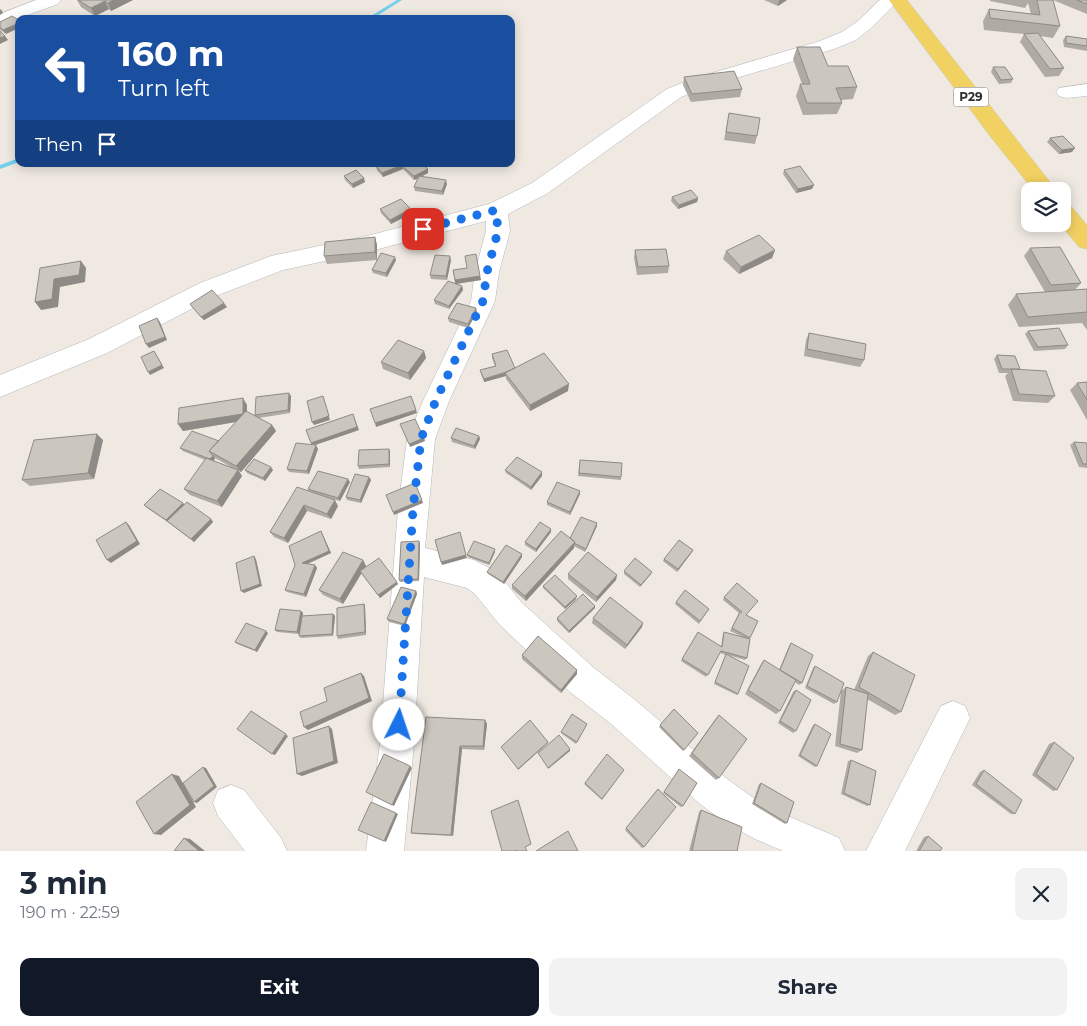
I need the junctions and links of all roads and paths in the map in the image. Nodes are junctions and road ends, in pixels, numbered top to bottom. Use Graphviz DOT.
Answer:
graph roads {
  1 [pos="52,0"];
  2 [pos="890,0"];
  3 [pos="898,0"];
  4 [pos="0,20"];
  5 [pos="1087,90"];
  6 [pos="1066,92"];
  7 [pos="1039,182"];
  8 [pos="496,210"];
  9 [pos="1071,222"];
  10 [pos="1087,241"];
  11 [pos="0,386"];
  12 [pos="410,559"];
  13 [pos="953,718"];
  14 [pos="231,803"];
  15 [pos="268,851"];
  16 [pos="385,851"];
  17 [pos="826,851"];
  18 [pos="885,851"];
  1 -- 4 [label="street"];
  2 -- 8 [label="street"];
  3 -- 7 [label="main road, P29"];
  5 -- 6 [label="street"];
  8 -- 11 [label="street"];
  8 -- 12 [label="street"];
  9 -- 10 [label="main road"];
  12 -- 16 [label="street"];
  12 -- 17 [label="street"];
  13 -- 18 [label="street"];
  14 -- 15 [label="street"];
}
